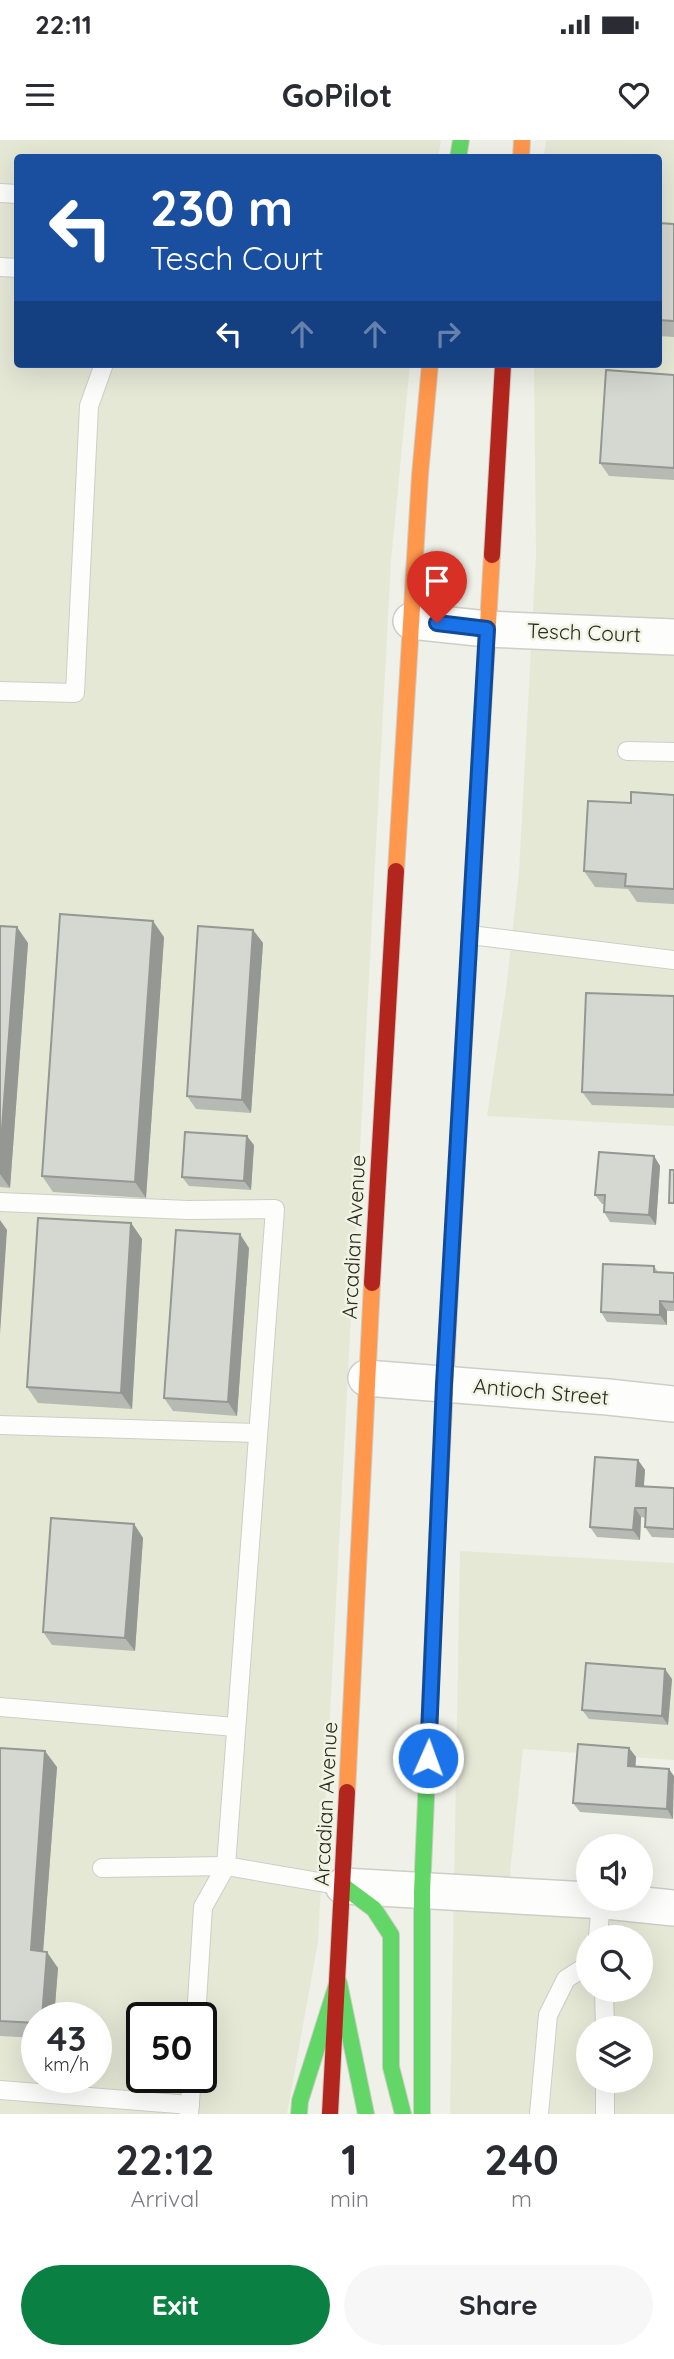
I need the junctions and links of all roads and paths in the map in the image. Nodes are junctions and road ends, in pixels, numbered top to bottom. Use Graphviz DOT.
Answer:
graph roads {
  1 [pos="103,368"];
  2 [pos="430,368"];
  3 [pos="503,368"];
  4 [pos="411,621"];
  5 [pos="487,629"];
  6 [pos="674,637"];
  7 [pos="0,691"];
  8 [pos="627,751"];
  9 [pos="674,752"];
  10 [pos="470,935"];
  11 [pos="674,961"];
  12 [pos="0,1202"];
  13 [pos="366,1378"];
  14 [pos="444,1384"];
  15 [pos="674,1404"];
  16 [pos="0,1425"];
  17 [pos="258,1433"];
  18 [pos="0,1707"];
  19 [pos="235,1727"];
  20 [pos="226,1866"];
  21 [pos="102,1868"];
  22 [pos="343,1886"];
  23 [pos="422,1892"];
  24 [pos="576,1900"];
  25 [pos="653,1906"];
  26 [pos="674,1908"];
  27 [pos="576,1973"];
  28 [pos="338,1981"];
  29 [pos="197,2002"];
  30 [pos="0,2090"];
  31 [pos="605,2093"];
  32 [pos="189,2110"];
  33 [pos="299,2114"];
  34 [pos="330,2114"];
  35 [pos="366,2114"];
  36 [pos="403,2114"];
  37 [pos="422,2114"];
  38 [pos="540,2114"];
  39 [pos="605,2114"];
  1 -- 7 [label="lane"];
  2 -- 4 [label="main road, Arcadian Avenue"];
  3 -- 5 [label="main road"];
  4 -- 5 [label="street, Tesch Court"];
  4 -- 13 [label="main road, Arcadian Avenue"];
  5 -- 6 [label="street, Tesch Court"];
  5 -- 10 [label="main road"];
  8 -- 9 [label="lane"];
  10 -- 11 [label="lane"];
  10 -- 14 [label="main road"];
  12 -- 17 [label="lane"];
  13 -- 14 [label="street, Antioch Street"];
  13 -- 22 [label="main road, Arcadian Avenue"];
  14 -- 15 [label="street, Antioch Street"];
  14 -- 23 [label="main road"];
  16 -- 17 [label="lane"];
  17 -- 19 [label="lane"];
  18 -- 19 [label="lane"];
  19 -- 20 [label="lane"];
  20 -- 21 [label="lane"];
  20 -- 22 [label="lane"];
  20 -- 29 [label="lane"];
  22 -- 23 [label="street"];
  22 -- 28 [label="main road, Arcadian Avenue"];
  22 -- 36 [label="main road"];
  23 -- 24 [label="street"];
  23 -- 37 [label="main road"];
  25 -- 26 [label="street"];
  27 -- 38 [label="lane"];
  28 -- 33 [label="main road"];
  28 -- 34 [label="main road, Arcadian Avenue"];
  28 -- 35 [label="main road"];
  30 -- 32 [label="lane"];
  31 -- 39 [label="lane"];
}
